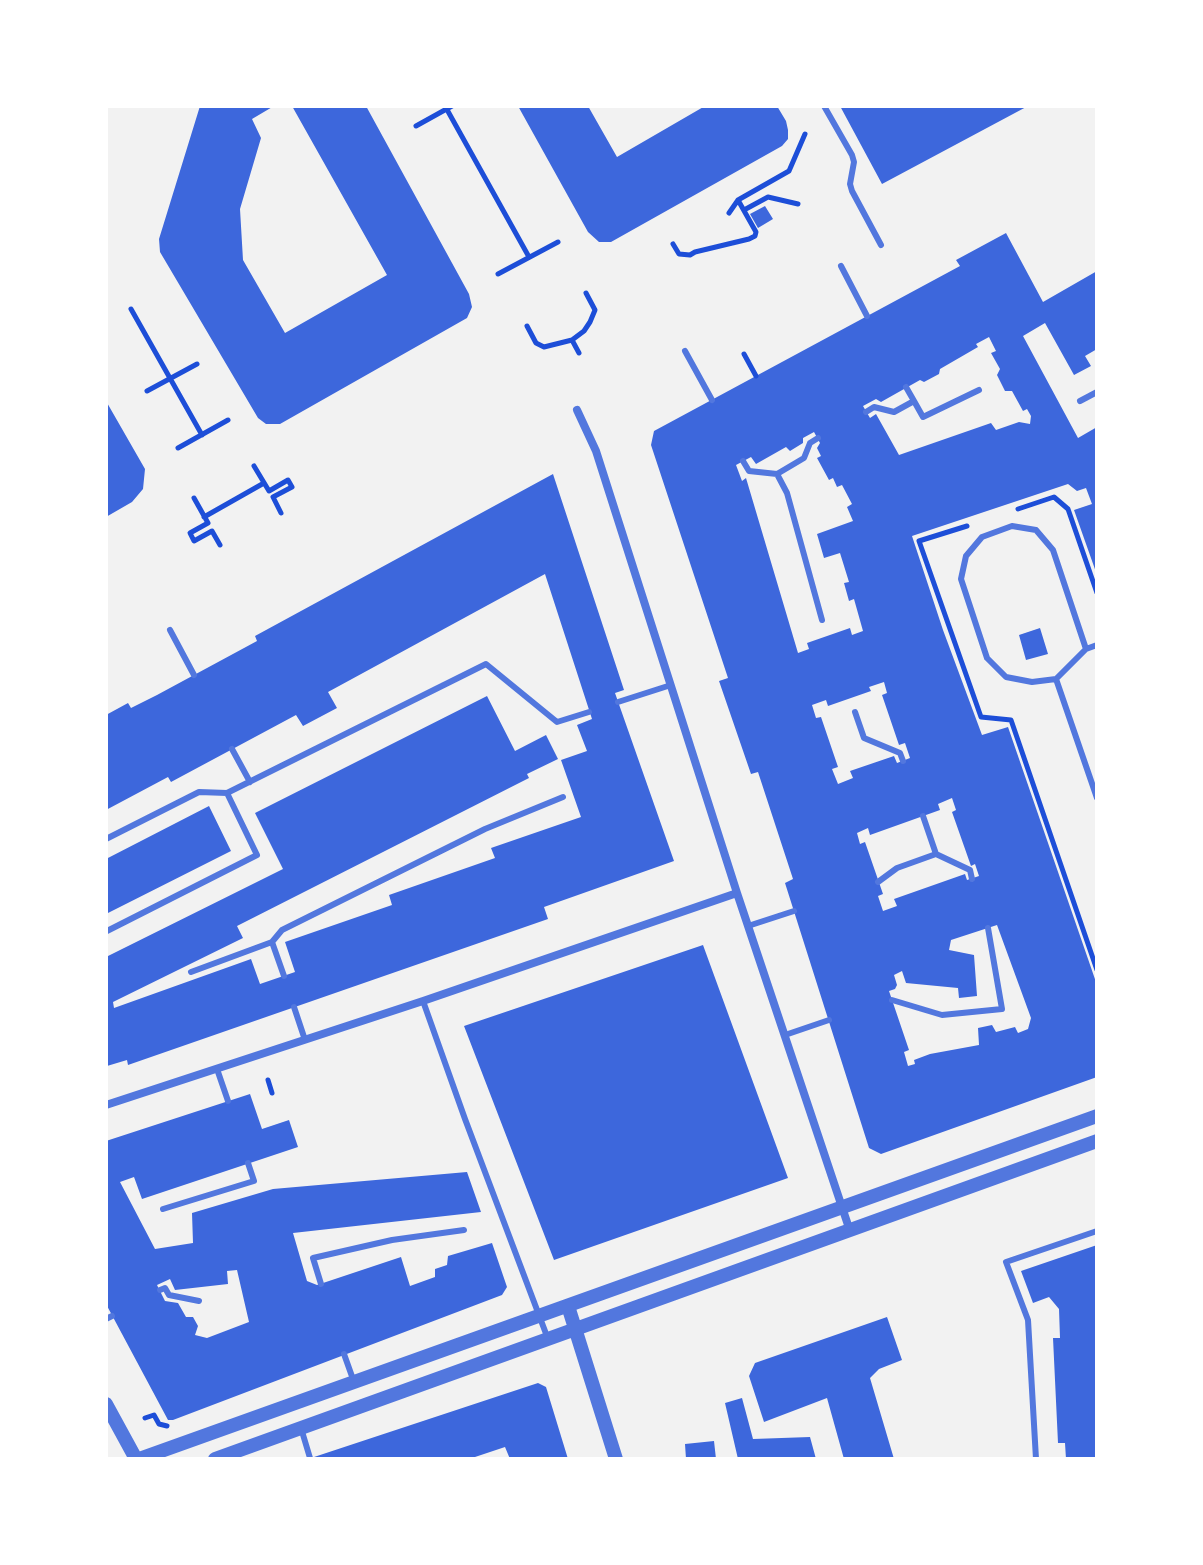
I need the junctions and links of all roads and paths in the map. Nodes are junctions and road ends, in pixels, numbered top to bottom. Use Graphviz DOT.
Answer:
graph roads {
  1 [pos="824,106"];
  2 [pos="448,107"];
  3 [pos="416,126"];
  4 [pos="805,134"];
  5 [pos="863,149"];
  6 [pos="852,155"];
  7 [pos="738,200"];
  8 [pos="798,204"];
  9 [pos="744,210"];
  10 [pos="729,213"];
  11 [pos="558,242"];
  12 [pos="673,244"];
  13 [pos="881,245"];
  14 [pos="529,257"];
  15 [pos="841,266"];
  16 [pos="498,274"];
  17 [pos="586,293"];
  18 [pos="131,309"];
  19 [pos="867,316"];
  20 [pos="527,326"];
  21 [pos="572,340"];
  22 [pos="685,351"];
  23 [pos="579,353"];
  24 [pos="744,354"];
  25 [pos="197,364"];
  26 [pos="756,376"];
  27 [pos="170,379"];
  28 [pos="906,387"];
  29 [pos="979,390"];
  30 [pos="147,391"];
  31 [pos="1097,392"];
  32 [pos="712,400"];
  33 [pos="914,401"];
  34 [pos="1080,401"];
  35 [pos="577,410"];
  36 [pos="866,412"];
  37 [pos="228,420"];
  38 [pos="202,435"];
  39 [pos="818,438"];
  40 [pos="178,448"];
  41 [pos="743,461"];
  42 [pos="254,466"];
  43 [pos="777,474"];
  44 [pos="264,483"];
  45 [pos="194,498"];
  46 [pos="281,513"];
  47 [pos="204,517"];
  48 [pos="220,545"];
  49 [pos="822,620"];
  50 [pos="170,630"];
  51 [pos="1097,645"];
  52 [pos="1086,649"];
  53 [pos="194,675"];
  54 [pos="1056,679"];
  55 [pos="671,685"];
  56 [pos="618,702"];
  57 [pos="589,712"];
  58 [pos="855,712"];
  59 [pos="232,749"];
  60 [pos="903,761"];
  61 [pos="250,782"];
  62 [pos="227,793"];
  63 [pos="563,797"];
  64 [pos="1097,798"];
  65 [pos="923,816"];
  66 [pos="106,839"];
  67 [pos="936,854"];
  68 [pos="972,879"];
  69 [pos="878,882"];
  70 [pos="737,893"];
  71 [pos="794,911"];
  72 [pos="748,926"];
  73 [pos="988,928"];
  74 [pos="107,931"];
  75 [pos="272,942"];
  76 [pos="191,972"];
  77 [pos="284,976"];
  78 [pos="892,1000"];
  79 [pos="423,1001"];
  80 [pos="294,1007"];
  81 [pos="829,1020"];
  82 [pos="785,1035"];
  83 [pos="305,1040"];
  84 [pos="217,1069"];
  85 [pos="268,1080"];
  86 [pos="272,1093"];
  87 [pos="228,1101"];
  88 [pos="106,1105"];
  89 [pos="1097,1116"];
  90 [pos="1097,1141"];
  91 [pos="248,1163"];
  92 [pos="842,1207"];
  93 [pos="163,1209"];
  94 [pos="464,1230"];
  95 [pos="850,1231"];
  96 [pos="1097,1231"];
  97 [pos="321,1284"];
  98 [pos="160,1290"];
  99 [pos="199,1301"];
  100 [pos="568,1306"];
  101 [pos="540,1316"];
  102 [pos="576,1329"];
  103 [pos="548,1340"];
  104 [pos="344,1354"];
  105 [pos="354,1382"];
  106 [pos="106,1404"];
  107 [pos="145,1418"];
  108 [pos="179,1425"];
  109 [pos="301,1428"];
  110 [pos="310,1458"];
  111 [pos="138,1459"];
  112 [pos="215,1459"];
  113 [pos="616,1459"];
  114 [pos="1036,1459"];
  1 -- 6 [label="lane"];
  2 -- 3 [label="path"];
  2 -- 14 [label="path"];
  4 -- 7 [label="path"];
  5 -- 6 [label="lane"];
  6 -- 13 [label="lane"];
  7 -- 9 [label="path"];
  7 -- 10 [label="path"];
  8 -- 9 [label="path"];
  9 -- 12 [label="path"];
  11 -- 14 [label="path"];
  14 -- 16 [label="path"];
  15 -- 19 [label="lane"];
  17 -- 21 [label="path"];
  18 -- 27 [label="path"];
  20 -- 21 [label="path"];
  21 -- 23 [label="path"];
  22 -- 32 [label="lane"];
  24 -- 26 [label="path"];
  25 -- 27 [label="path"];
  27 -- 30 [label="path"];
  27 -- 38 [label="path"];
  28 -- 33 [label="lane"];
  29 -- 33 [label="lane"];
  31 -- 34 [label="lane"];
  33 -- 36 [label="lane"];
  35 -- 55 [label="street"];
  37 -- 38 [label="path"];
  38 -- 40 [label="path"];
  39 -- 43 [label="lane"];
  41 -- 43 [label="lane"];
  42 -- 44 [label="path"];
  43 -- 49 [label="lane"];
  44 -- 46 [label="path"];
  44 -- 47 [label="path"];
  45 -- 47 [label="path"];
  47 -- 48 [label="path"];
  50 -- 53 [label="lane"];
  51 -- 52 [label="lane"];
  52 -- 54 [label="lane"];
  52 -- 54 [label="lane"];
  54 -- 64 [label="lane"];
  55 -- 56 [label="lane"];
  55 -- 70 [label="street"];
  57 -- 61 [label="lane"];
  58 -- 60 [label="lane"];
  59 -- 61 [label="lane"];
  61 -- 62 [label="lane"];
  62 -- 66 [label="lane"];
  62 -- 74 [label="lane"];
  63 -- 75 [label="lane"];
  65 -- 67 [label="lane"];
  67 -- 68 [label="lane"];
  67 -- 69 [label="lane"];
  70 -- 72 [label="street"];
  70 -- 79 [label="street"];
  71 -- 72 [label="lane"];
  72 -- 82 [label="street"];
  73 -- 78 [label="lane"];
  75 -- 76 [label="lane"];
  75 -- 77 [label="lane"];
  79 -- 83 [label="street"];
  79 -- 101 [label="lane"];
  80 -- 83 [label="lane"];
  81 -- 82 [label="lane"];
  82 -- 92 [label="street"];
  83 -- 84 [label="street"];
  84 -- 87 [label="lane"];
  84 -- 88 [label="street"];
  85 -- 86 [label="path"];
  89 -- 92 [label="street"];
  90 -- 95 [label="street"];
  91 -- 93 [label="lane"];
  92 -- 95 [label="street"];
  92 -- 100 [label="street"];
  94 -- 97 [label="lane"];
  95 -- 102 [label="street"];
  96 -- 114 [label="lane"];
  98 -- 99 [label="lane"];
  100 -- 101 [label="street"];
  100 -- 102 [label="street"];
  101 -- 103 [label="lane"];
  101 -- 105 [label="street"];
  102 -- 103 [label="street"];
  102 -- 113 [label="street"];
  103 -- 109 [label="street"];
  104 -- 105 [label="lane"];
  105 -- 111 [label="street"];
  106 -- 111 [label="street"];
  107 -- 108 [label="path"];
  109 -- 110 [label="lane"];
  109 -- 112 [label="street"];
}
